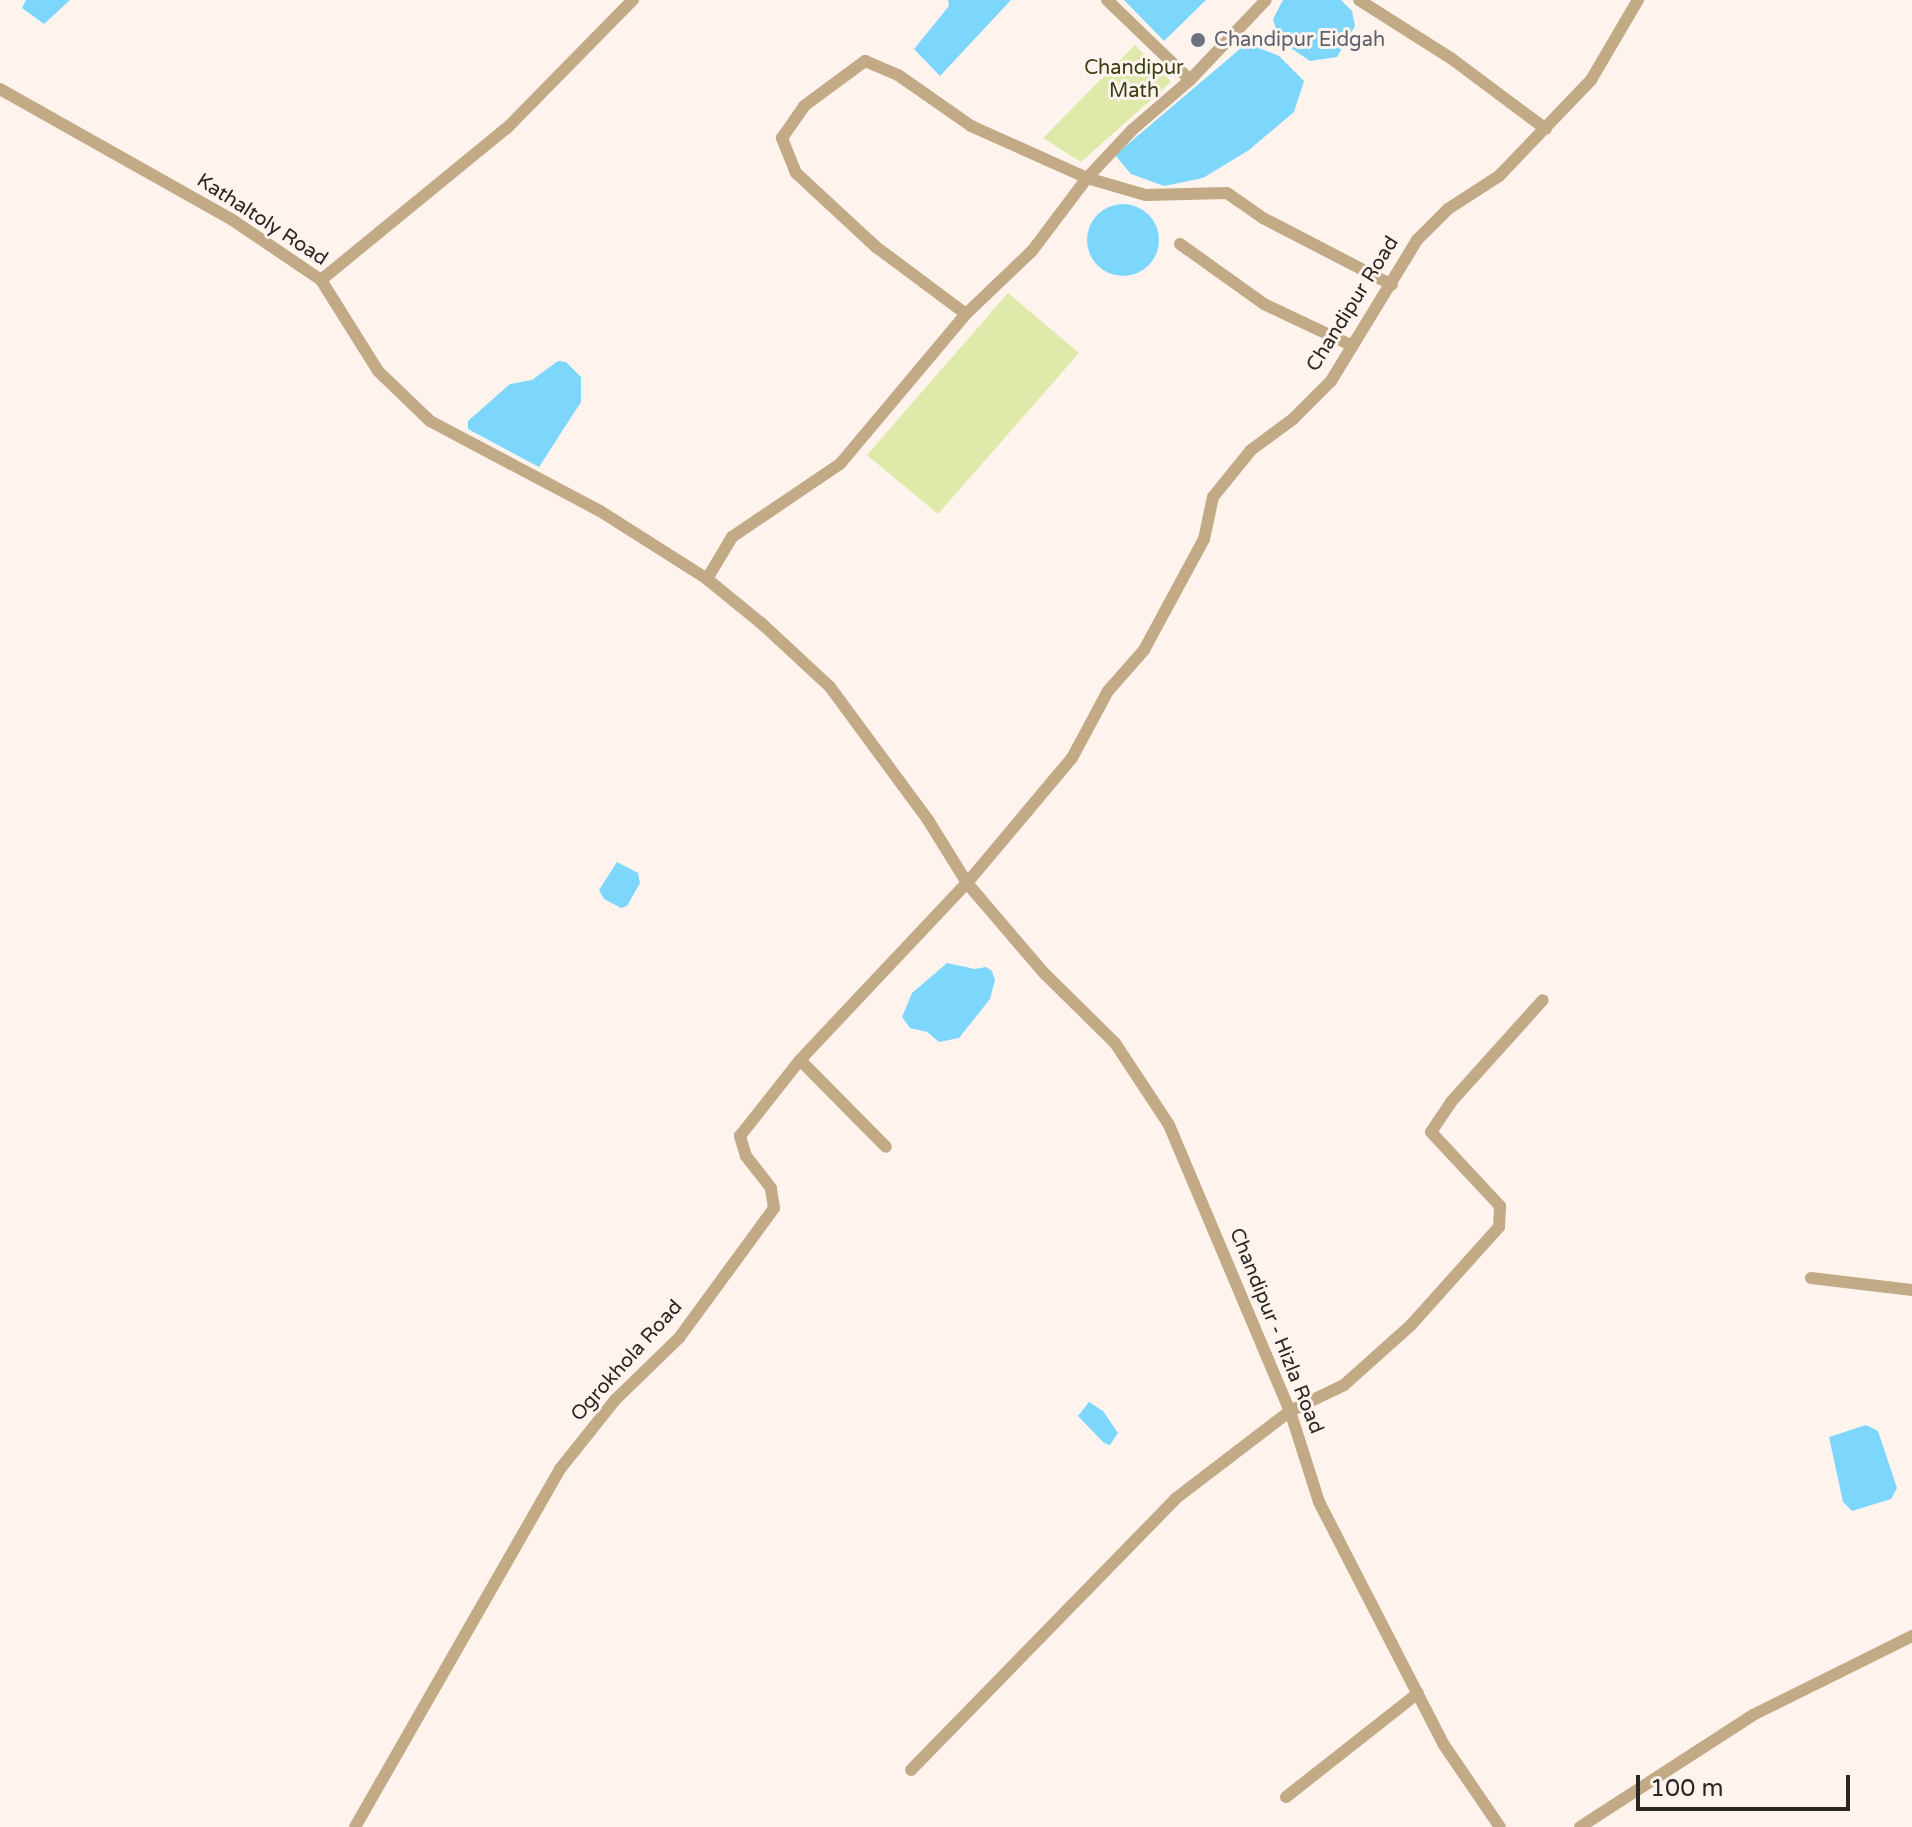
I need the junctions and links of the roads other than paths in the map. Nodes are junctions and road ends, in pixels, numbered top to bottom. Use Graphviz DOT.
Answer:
graph roads {
  1 [pos="633,0"];
  2 [pos="1107,0"];
  3 [pos="1266,0"];
  4 [pos="1359,0"];
  5 [pos="1638,0"];
  6 [pos="1190,80"];
  7 [pos="0,89"];
  8 [pos="1546,129"];
  9 [pos="1087,178"];
  10 [pos="1180,244"];
  11 [pos="321,280"];
  12 [pos="1392,285"];
  13 [pos="966,314"];
  14 [pos="1353,346"];
  15 [pos="707,579"];
  16 [pos="967,883"];
  17 [pos="1543,1000"];
  18 [pos="800,1060"];
  19 [pos="886,1147"];
  20 [pos="1811,1278"];
  21 [pos="1912,1290"];
  22 [pos="1290,1411"];
  23 [pos="1912,1636"];
  24 [pos="1418,1693"];
  25 [pos="911,1770"];
  26 [pos="1286,1797"];
  27 [pos="355,1827"];
  28 [pos="1500,1827"];
  29 [pos="1580,1827"];
  1 -- 11 [label="street"];
  2 -- 6 [label="street"];
  3 -- 6 [label="street"];
  4 -- 8 [label="street"];
  5 -- 8 [label="street, Chandipur Road"];
  6 -- 9 [label="street"];
  7 -- 11 [label="street, Kathaltoly Road"];
  8 -- 12 [label="street, Chandipur Road"];
  9 -- 12 [label="street"];
  9 -- 13 [label="street"];
  9 -- 13 [label="street"];
  10 -- 14 [label="street"];
  11 -- 15 [label="street, Kathaltoly Road"];
  12 -- 14 [label="street, Chandipur Road"];
  13 -- 15 [label="street"];
  14 -- 16 [label="street, Chandipur Road"];
  15 -- 16 [label="street, Kathaltoly Road"];
  16 -- 18 [label="street, Ogrokhola Road"];
  16 -- 22 [label="street, Chandipur - Hizla Road"];
  17 -- 22 [label="street"];
  18 -- 19 [label="street"];
  18 -- 27 [label="street, Ogrokhola Road"];
  20 -- 21 [label="street"];
  22 -- 24 [label="street, Chandipur - Hizla Road"];
  22 -- 25 [label="street"];
  23 -- 29 [label="street"];
  24 -- 26 [label="street"];
  24 -- 28 [label="street, Chandipur - Hizla Road"];
}
